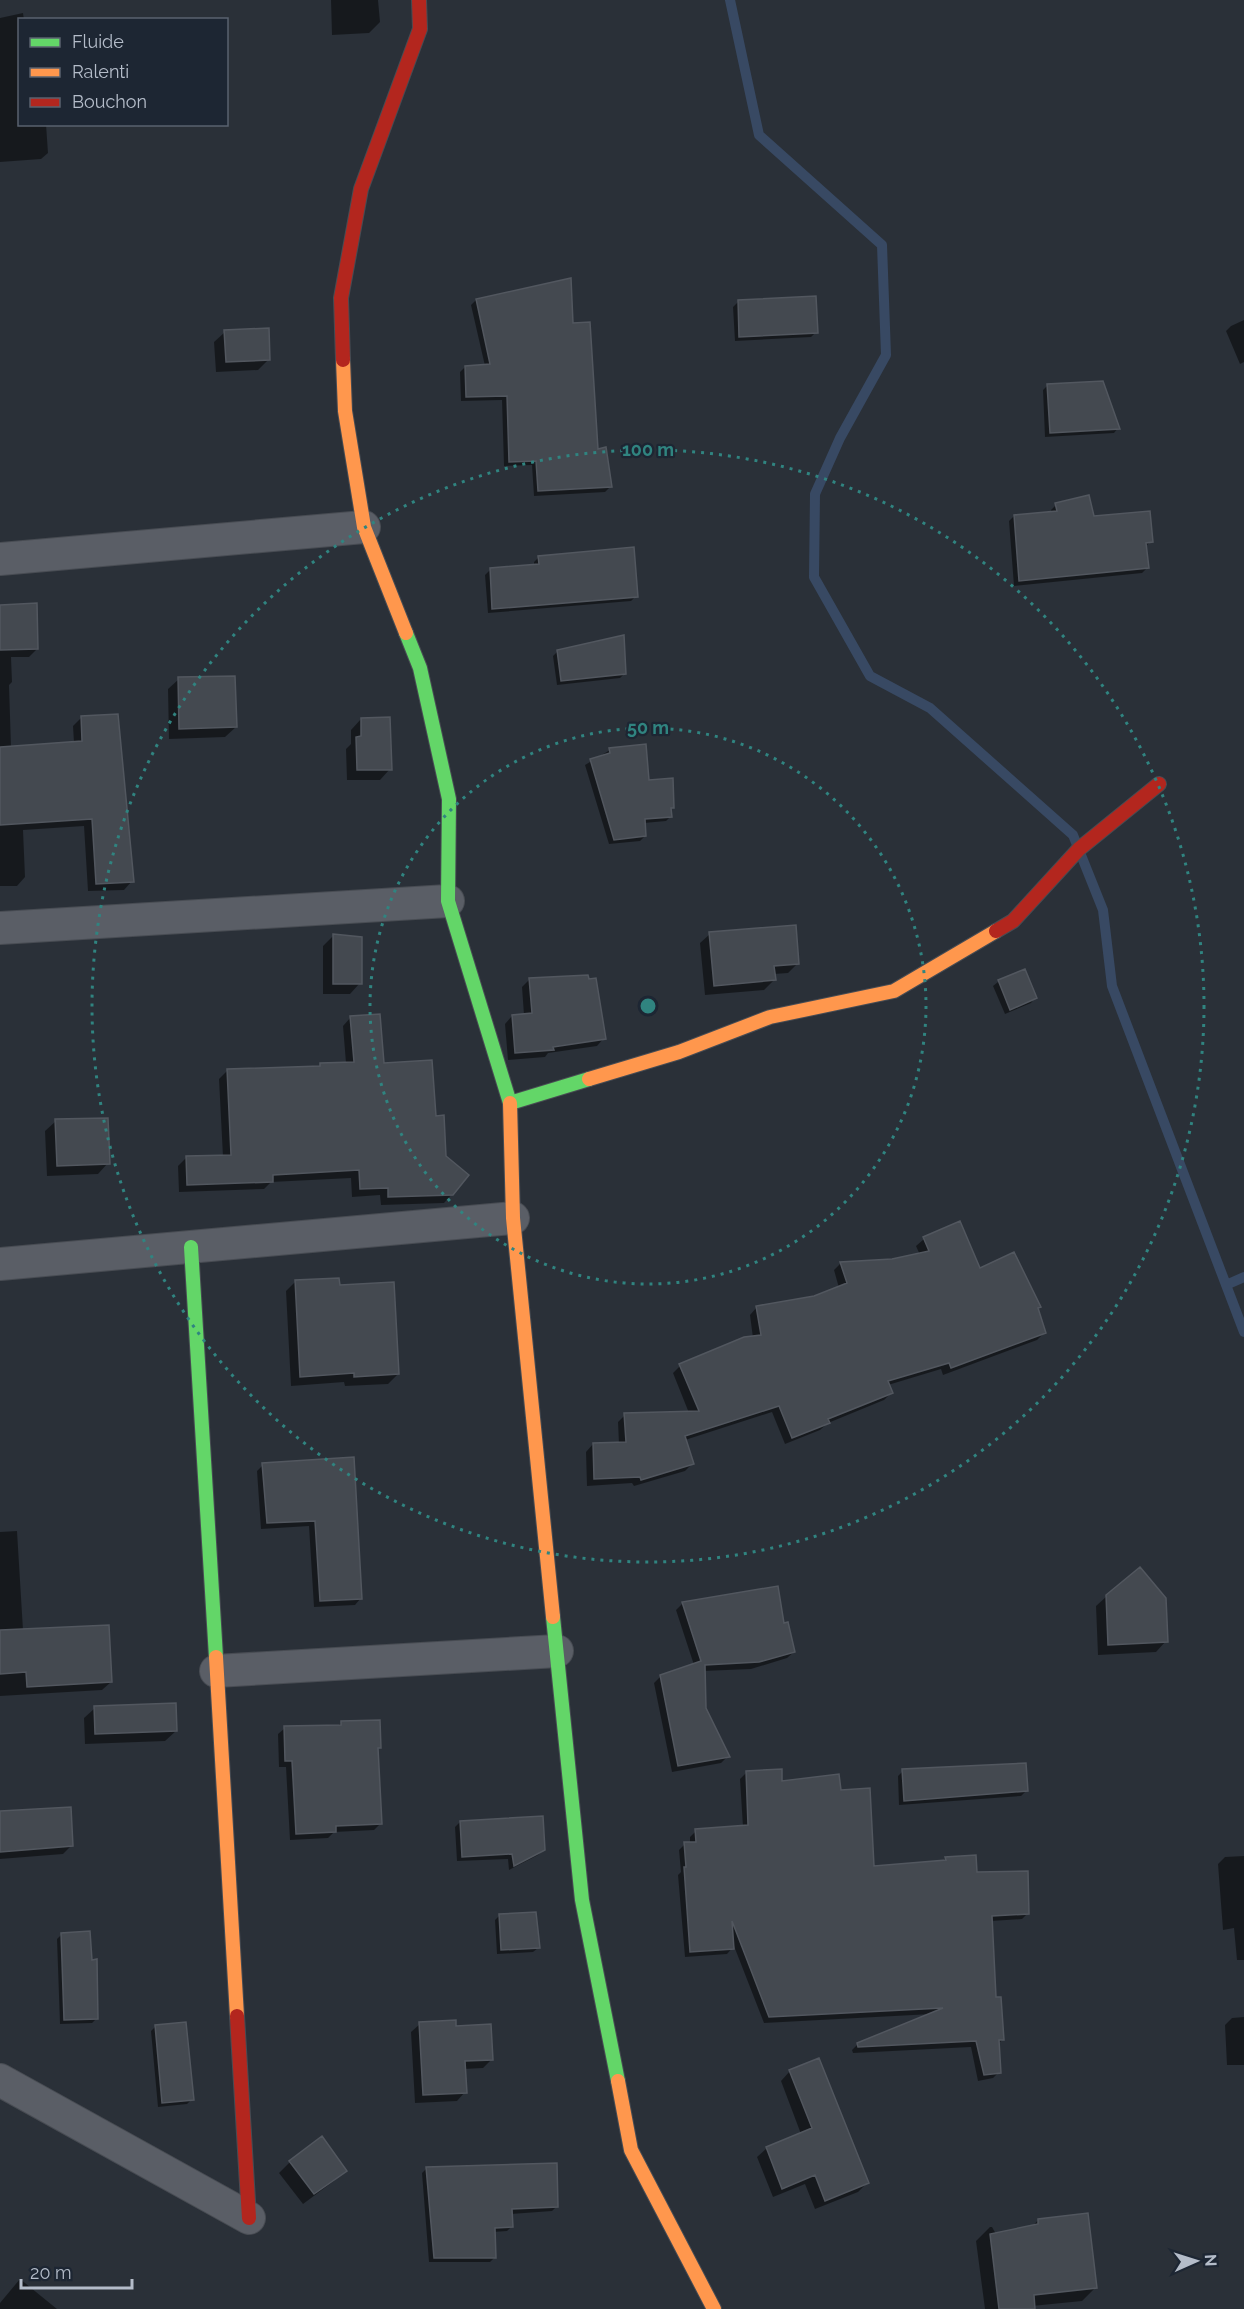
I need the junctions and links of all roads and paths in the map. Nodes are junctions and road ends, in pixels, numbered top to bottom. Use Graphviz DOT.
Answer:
graph roads {
  1 [pos="419,0"];
  2 [pos="364,527"];
  3 [pos="0,559"];
  4 [pos="1159,784"];
  5 [pos="448,901"];
  6 [pos="0,928"];
  7 [pos="510,1103"];
  8 [pos="513,1218"];
  9 [pos="191,1247"];
  10 [pos="0,1264"];
  11 [pos="557,1651"];
  12 [pos="216,1671"];
  13 [pos="0,2080"];
  14 [pos="249,2218"];
  15 [pos="714,2309"];
  1 -- 2 [label="street"];
  2 -- 3 [label="street"];
  2 -- 5 [label="street"];
  4 -- 7 [label="street"];
  5 -- 6 [label="street"];
  5 -- 7 [label="street"];
  7 -- 8 [label="street"];
  8 -- 9 [label="street"];
  8 -- 11 [label="street"];
  9 -- 10 [label="street"];
  9 -- 12 [label="street"];
  11 -- 12 [label="street"];
  11 -- 15 [label="street"];
  12 -- 14 [label="street"];
  13 -- 14 [label="street"];
}
